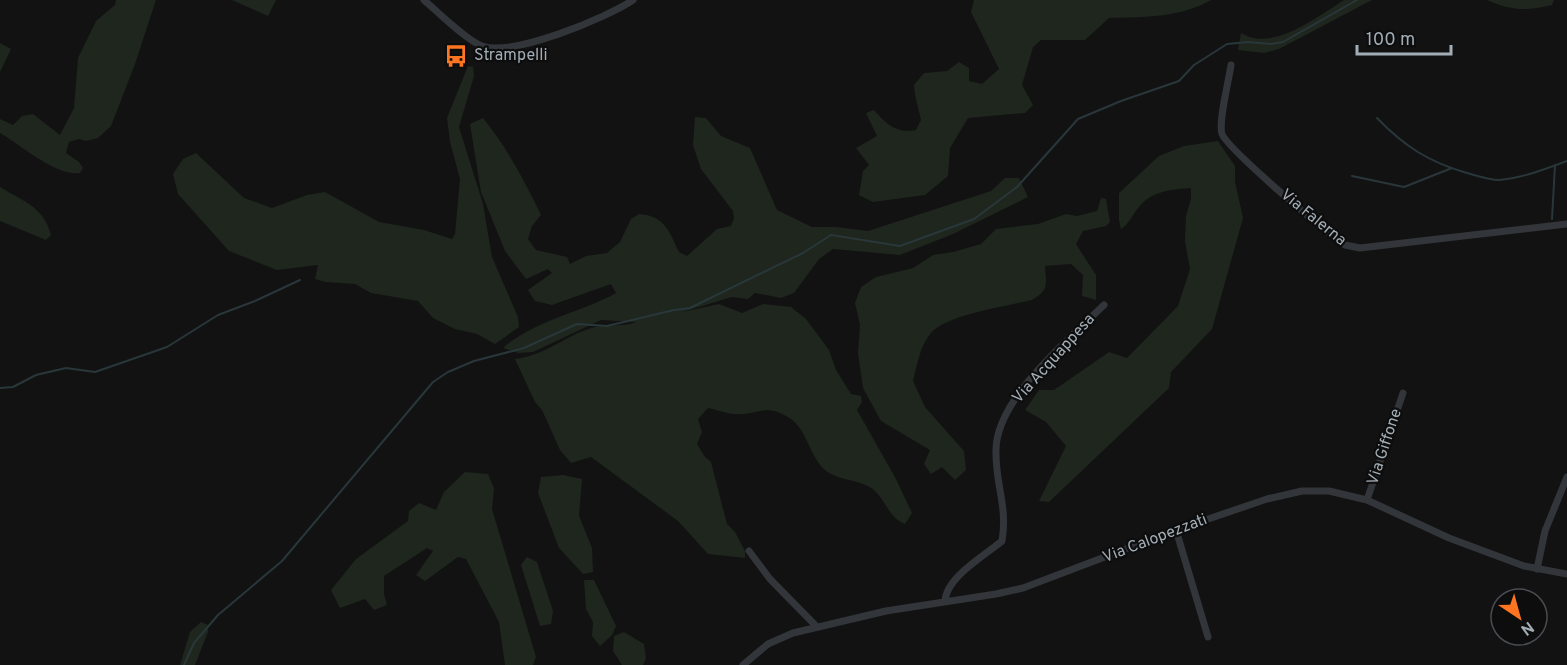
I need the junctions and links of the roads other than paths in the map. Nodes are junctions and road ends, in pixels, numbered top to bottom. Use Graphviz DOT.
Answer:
graph roads {
  1 [pos="424,0"];
  2 [pos="633,0"];
  3 [pos="1231,65"];
  4 [pos="1567,224"];
  5 [pos="1104,305"];
  6 [pos="1403,393"];
  7 [pos="1567,477"];
  8 [pos="1367,500"];
  9 [pos="1176,530"];
  10 [pos="749,551"];
  11 [pos="1537,569"];
  12 [pos="1567,574"];
  13 [pos="945,602"];
  14 [pos="817,627"];
  15 [pos="1208,638"];
  16 [pos="743,665"];
  1 -- 2 [label="street"];
  3 -- 4 [label="street, Via Falerna"];
  5 -- 13 [label="street, Via Acquappesa"];
  6 -- 8 [label="street, Via Giffone"];
  7 -- 11 [label="street"];
  8 -- 9 [label="street, Via Calopezzati"];
  8 -- 11 [label="street, Via Calopezzati"];
  9 -- 13 [label="street, Via Calopezzati"];
  9 -- 15 [label="street"];
  10 -- 14 [label="street"];
  11 -- 12 [label="street, Via Calopezzati"];
  13 -- 14 [label="street, Via Calopezzati"];
  14 -- 16 [label="street, Via Calopezzati"];
}
